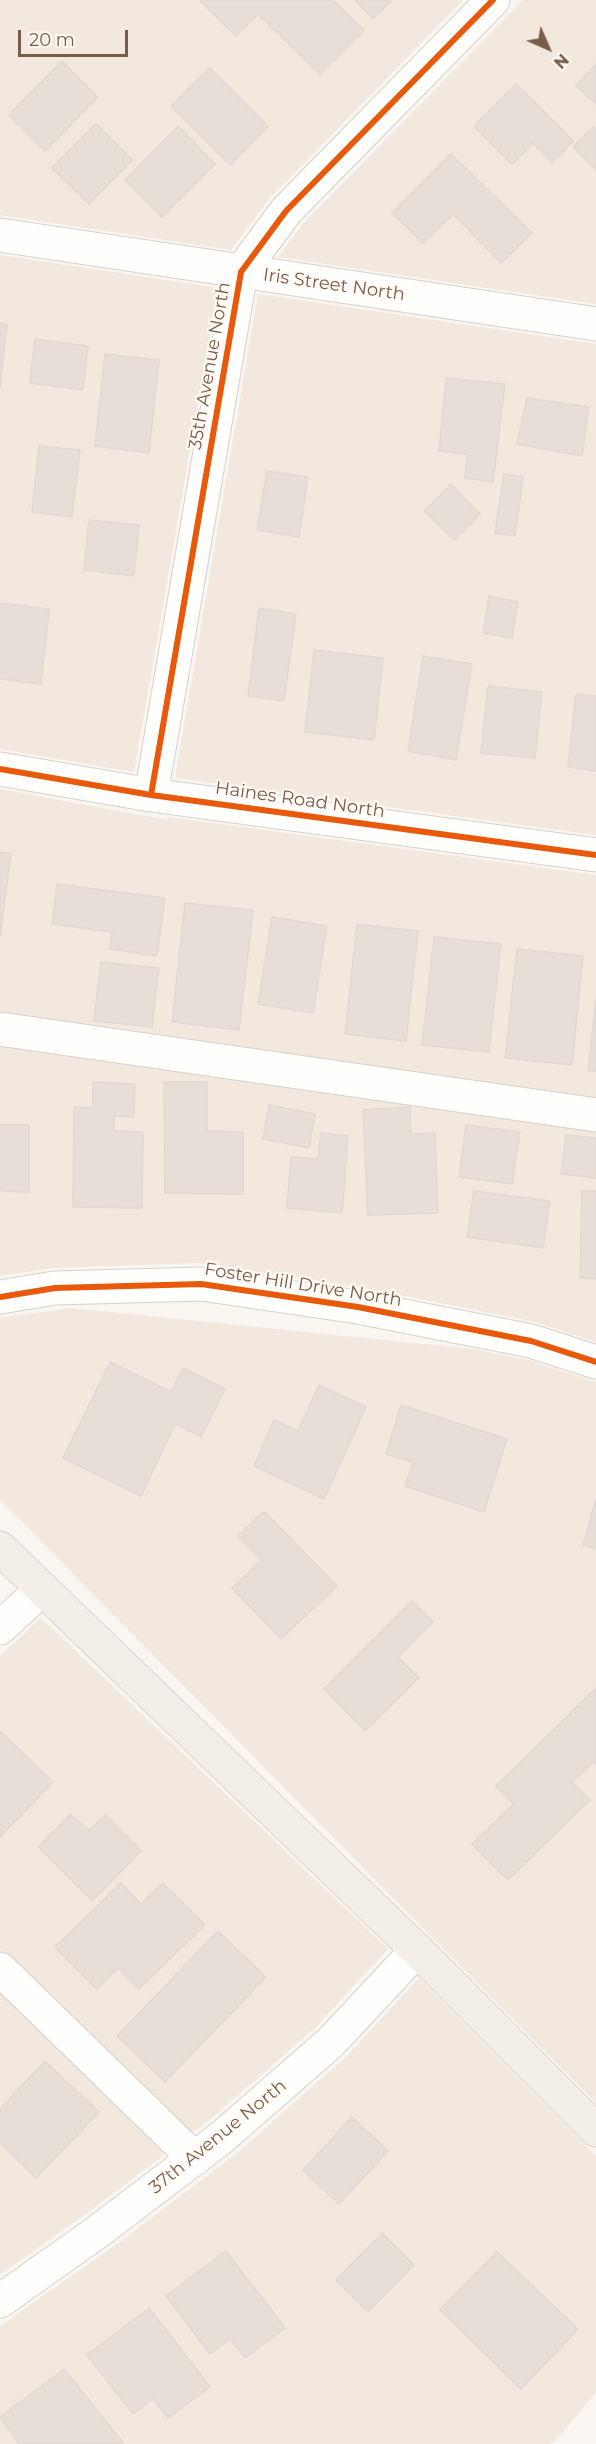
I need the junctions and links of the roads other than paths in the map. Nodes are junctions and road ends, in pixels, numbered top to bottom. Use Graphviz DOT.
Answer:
graph roads {
  1 [pos="493,0"];
  2 [pos="0,235"];
  3 [pos="241,272"];
  4 [pos="596,324"];
  5 [pos="0,769"];
  6 [pos="151,795"];
  7 [pos="596,855"];
  8 [pos="0,1029"];
  9 [pos="596,1114"];
  10 [pos="0,1297"];
  11 [pos="596,1362"];
  12 [pos="0,1548"];
  13 [pos="41,1590"];
  14 [pos="0,1628"];
  15 [pos="417,1950"];
  16 [pos="0,1969"];
  17 [pos="596,2130"];
  18 [pos="195,2159"];
  19 [pos="0,2301"];
  1 -- 3 [label="street, 35th Avenue North"];
  2 -- 3 [label="street, Iris Street North"];
  3 -- 4 [label="street, Iris Street North"];
  3 -- 6 [label="street, 35th Avenue North"];
  5 -- 6 [label="street, Haines Road North"];
  6 -- 7 [label="street, Haines Road North"];
  8 -- 9 [label="street"];
  10 -- 11 [label="street, Foster Hill Drive North"];
  12 -- 13 [label="main road"];
  13 -- 14 [label="street"];
  13 -- 15 [label="main road"];
  15 -- 17 [label="main road"];
  15 -- 18 [label="street, 37th Avenue North"];
  16 -- 18 [label="street"];
  18 -- 19 [label="street, 37th Avenue North"];
}
